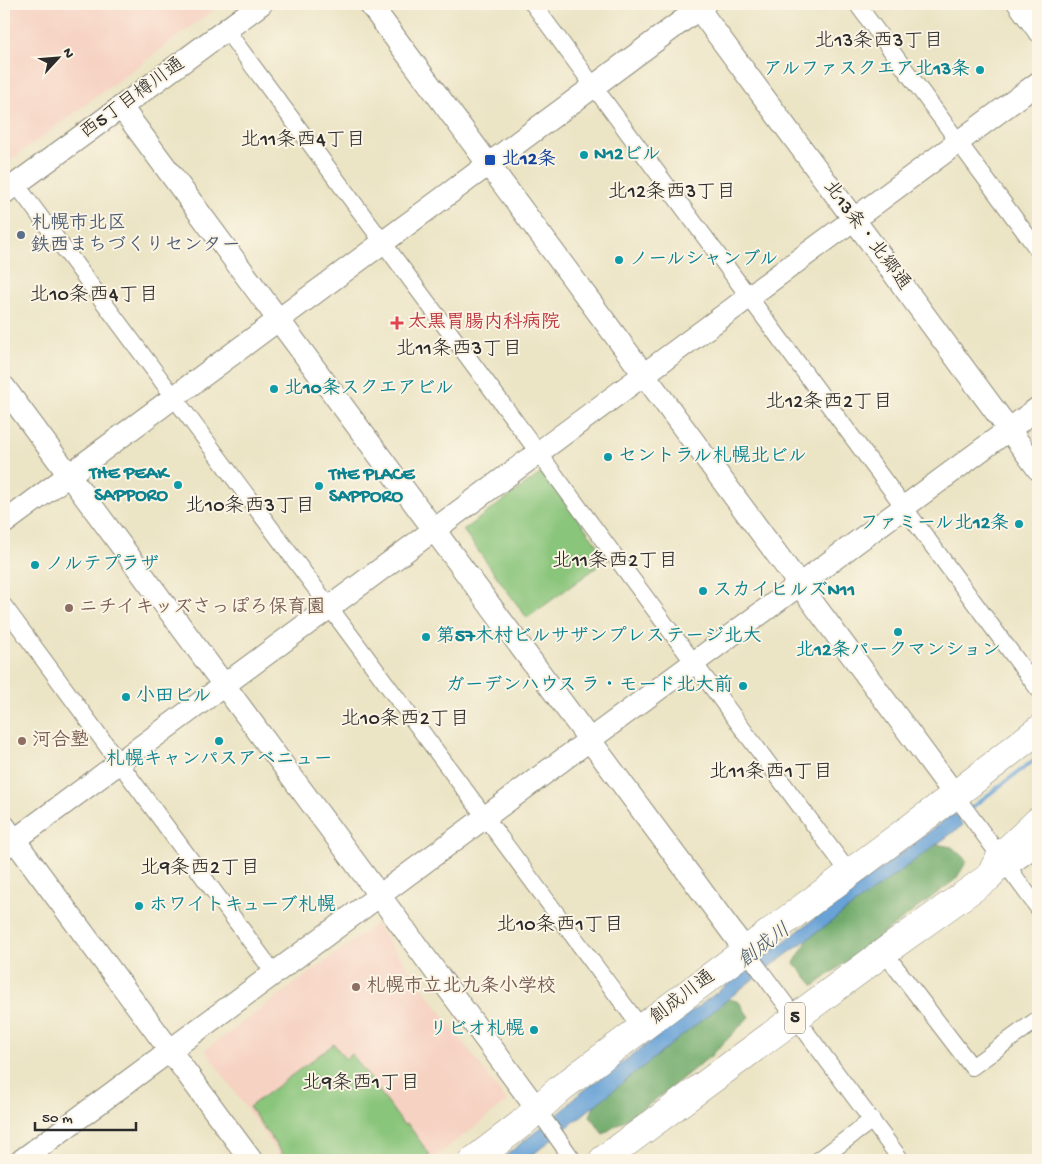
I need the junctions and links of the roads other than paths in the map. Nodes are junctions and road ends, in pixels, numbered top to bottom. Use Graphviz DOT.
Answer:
graph roads {
  1 [pos="261,4"];
  2 [pos="370,4"];
  3 [pos="533,4"];
  4 [pos="857,4"];
  5 [pos="1019,4"];
  6 [pos="699,5"];
  7 [pos="226,30"];
  8 [pos="1038,30"];
  9 [pos="1038,83"];
  10 [pos="594,86"];
  11 [pos="122,107"];
  12 [pos="958,141"];
  13 [pos="488,164"];
  14 [pos="10,189"];
  15 [pos="854,219"];
  16 [pos="384,241"];
  17 [pos="1038,250"];
  18 [pos="749,297"];
  19 [pos="278,319"];
  20 [pos="645,374"];
  21 [pos="4,387"];
  22 [pos="173,397"];
  23 [pos="1038,408"];
  24 [pos="1009,430"];
  25 [pos="539,452"];
  26 [pos="1038,469"];
  27 [pos="68,474"];
  28 [pos="904,507"];
  29 [pos="4,523"];
  30 [pos="434,530"];
  31 [pos="799,585"];
  32 [pos="4,606"];
  33 [pos="329,607"];
  34 [pos="694,663"];
  35 [pos="224,685"];
  36 [pos="1038,689"];
  37 [pos="1038,730"];
  38 [pos="590,740"];
  39 [pos="119,763"];
  40 [pos="958,800"];
  41 [pos="484,818"];
  42 [pos="1038,821"];
  43 [pos="7,838"];
  44 [pos="1038,847"];
  45 [pos="999,867"];
  46 [pos="850,874"];
  47 [pos="380,895"];
  48 [pos="1038,908"];
  49 [pos="884,952"];
  50 [pos="754,963"];
  51 [pos="274,973"];
  52 [pos="795,1018"];
  53 [pos="1038,1019"];
  54 [pos="642,1029"];
  55 [pos="170,1051"];
  56 [pos="872,1120"];
  57 [pos="546,1123"];
  58 [pos="22,1160"];
  59 [pos="251,1160"];
  60 [pos="474,1160"];
  61 [pos="572,1160"];
  62 [pos="603,1160"];
  63 [pos="819,1160"];
  64 [pos="901,1160"];
  1 -- 7 [label="street, 西5丁目樽川通"];
  2 -- 13 [label="street"];
  3 -- 10 [label="street"];
  4 -- 12 [label="street"];
  5 -- 8 [label="street"];
  6 -- 10 [label="street"];
  6 -- 15 [label="street, 北13条・北郷通"];
  7 -- 11 [label="street, 西5丁目樽川通"];
  7 -- 16 [label="street"];
  9 -- 12 [label="street"];
  10 -- 13 [label="street"];
  10 -- 18 [label="street"];
  11 -- 14 [label="street, 西5丁目樽川通"];
  11 -- 19 [label="street"];
  12 -- 15 [label="street"];
  12 -- 17 [label="street"];
  13 -- 16 [label="street"];
  13 -- 20 [label="street"];
  14 -- 22 [label="street"];
  15 -- 18 [label="street"];
  15 -- 24 [label="street, 北13条・北郷通"];
  16 -- 19 [label="street"];
  16 -- 25 [label="street"];
  18 -- 20 [label="street"];
  18 -- 28 [label="street"];
  19 -- 22 [label="street"];
  19 -- 30 [label="street"];
  20 -- 25 [label="street"];
  20 -- 31 [label="street"];
  21 -- 27 [label="street"];
  22 -- 27 [label="street"];
  22 -- 33 [label="street"];
  23 -- 24 [label="street"];
  24 -- 26 [label="street, 北13条・北郷通"];
  24 -- 28 [label="street"];
  25 -- 30 [label="street"];
  25 -- 34 [label="street"];
  27 -- 29 [label="street"];
  27 -- 35 [label="street"];
  28 -- 31 [label="street"];
  28 -- 36 [label="street"];
  30 -- 33 [label="street"];
  30 -- 38 [label="street"];
  31 -- 34 [label="street"];
  31 -- 40 [label="street"];
  32 -- 39 [label="street"];
  33 -- 35 [label="street"];
  33 -- 41 [label="street"];
  34 -- 38 [label="street"];
  34 -- 46 [label="street"];
  35 -- 39 [label="street"];
  35 -- 47 [label="street"];
  37 -- 40 [label="highway, 創成川通"];
  38 -- 41 [label="street"];
  38 -- 50 [label="street"];
  39 -- 43 [label="street"];
  39 -- 51 [label="street"];
  40 -- 45 [label="street"];
  40 -- 46 [label="highway, 創成川通"];
  41 -- 47 [label="street"];
  41 -- 54 [label="street"];
  42 -- 45 [label="highway, 5"];
  43 -- 55 [label="street"];
  44 -- 45 [label="street"];
  45 -- 48 [label="street"];
  45 -- 49 [label="highway, 5"];
  46 -- 50 [label="highway, 創成川通"];
  47 -- 51 [label="street"];
  47 -- 57 [label="street"];
  49 -- 52 [label="highway, 5"];
  49 -- 53 [label="street"];
  50 -- 52 [label="street"];
  50 -- 54 [label="highway, 創成川通"];
  51 -- 55 [label="street"];
  52 -- 56 [label="street"];
  52 -- 62 [label="highway, 5"];
  54 -- 57 [label="highway, 創成川通"];
  55 -- 58 [label="street"];
  55 -- 59 [label="street"];
  56 -- 63 [label="street"];
  56 -- 64 [label="street"];
  57 -- 60 [label="highway, 創成川通"];
  57 -- 61 [label="street"];
}
